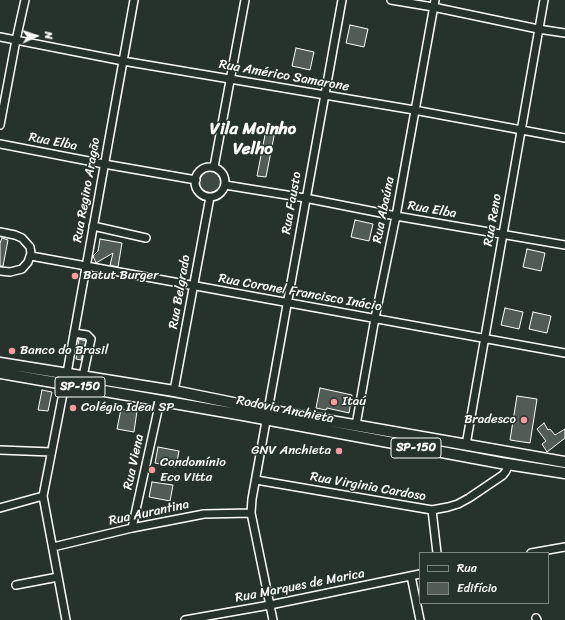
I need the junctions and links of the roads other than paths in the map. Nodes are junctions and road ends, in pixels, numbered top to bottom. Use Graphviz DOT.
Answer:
graph roads {
  1 [pos="25,0"];
  2 [pos="134,0"];
  3 [pos="245,0"];
  4 [pos="342,0"];
  5 [pos="391,0"];
  6 [pos="544,0"];
  7 [pos="434,4"];
  8 [pos="538,30"];
  9 [pos="565,33"];
  10 [pos="0,38"];
  11 [pos="16,40"];
  12 [pos="123,61"];
  13 [pos="231,79"];
  14 [pos="324,95"];
  15 [pos="414,110"];
  16 [pos="0,125"];
  17 [pos="521,130"];
  18 [pos="565,138"];
  19 [pos="0,144"];
  20 [pos="104,164"];
  21 [pos="214,167"];
  22 [pos="196,180"];
  23 [pos="225,185"];
  24 [pos="210,197"];
  25 [pos="305,198"];
  26 [pos="396,216"];
  27 [pos="93,226"];
  28 [pos="0,232"];
  29 [pos="502,234"];
  30 [pos="146,238"];
  31 [pos="565,245"];
  32 [pos="31,256"];
  33 [pos="86,267"];
  34 [pos="0,271"];
  35 [pos="194,286"];
  36 [pos="287,302"];
  37 [pos="375,318"];
  38 [pos="74,333"];
  39 [pos="484,338"];
  40 [pos="565,353"];
  41 [pos="0,363"];
  42 [pos="0,373"];
  43 [pos="67,374"];
  44 [pos="84,376"];
  45 [pos="65,384"];
  46 [pos="174,391"];
  47 [pos="160,401"];
  48 [pos="268,415"];
  49 [pos="356,425"];
  50 [pos="466,445"];
  51 [pos="0,450"];
  52 [pos="51,452"];
  53 [pos="565,462"];
  54 [pos="508,464"];
  55 [pos="565,473"];
  56 [pos="256,480"];
  57 [pos="43,496"];
  58 [pos="0,508"];
  59 [pos="432,510"];
  60 [pos="251,513"];
  61 [pos="132,528"];
  62 [pos="53,547"];
  63 [pos="565,547"];
  64 [pos="437,552"];
  65 [pos="537,552"];
  66 [pos="419,574"];
  67 [pos="411,576"];
  68 [pos="58,577"];
  69 [pos="16,584"];
  70 [pos="270,605"];
  71 [pos="66,620"];
  72 [pos="185,620"];
  73 [pos="273,620"];
  74 [pos="420,620"];
  1 -- 11 [label="street"];
  2 -- 12 [label="street, Rua Regino Aragão"];
  3 -- 13 [label="street"];
  4 -- 14 [label="street, Rua Fausto"];
  5 -- 7 [label="street"];
  6 -- 8 [label="street, Rua Reno"];
  7 -- 8 [label="street"];
  7 -- 15 [label="street, Rua Abaúna"];
  8 -- 9 [label="street"];
  8 -- 17 [label="street, Rua Reno"];
  10 -- 11 [label="street, Rua Américo Samarone"];
  11 -- 12 [label="street, Rua Américo Samarone"];
  11 -- 16 [label="street"];
  12 -- 13 [label="street, Rua Américo Samarone"];
  12 -- 20 [label="street, Rua Regino Aragão"];
  13 -- 14 [label="street, Rua Américo Samarone"];
  13 -- 21 [label="street"];
  14 -- 15 [label="street, Rua Américo Samarone"];
  14 -- 25 [label="street, Rua Fausto"];
  15 -- 17 [label="street, Rua Américo Samarone"];
  15 -- 26 [label="street, Rua Abaúna"];
  17 -- 18 [label="street, Rua Américo Samarone"];
  17 -- 29 [label="street, Rua Reno"];
  19 -- 20 [label="street, Rua Elba"];
  20 -- 22 [label="street, Rua Elba"];
  20 -- 27 [label="street, Rua Regino Aragão"];
  21 -- 22 [label="street"];
  21 -- 23 [label="street"];
  22 -- 24 [label="street"];
  23 -- 24 [label="street"];
  23 -- 25 [label="street, Rua Elba"];
  24 -- 35 [label="street, Rua Belgrado"];
  25 -- 26 [label="street, Rua Elba"];
  25 -- 36 [label="street, Rua Fausto"];
  26 -- 29 [label="street, Rua Elba"];
  26 -- 37 [label="street, Rua Abaúna"];
  27 -- 30 [label="street"];
  27 -- 33 [label="street, Rua Regino Aragão"];
  28 -- 32 [label="street"];
  29 -- 31 [label="street, Rua Elba"];
  29 -- 39 [label="street, Rua Reno"];
  32 -- 33 [label="street, Rua Coronel Francisco Inácio"];
  32 -- 34 [label="street"];
  33 -- 35 [label="street, Rua Coronel Francisco Inácio"];
  33 -- 38 [label="street, Rua Regino Aragão"];
  35 -- 36 [label="street, Rua Coronel Francisco Inácio"];
  35 -- 46 [label="street, Rua Belgrado"];
  36 -- 37 [label="street, Rua Coronel Francisco Inácio"];
  36 -- 48 [label="street, Rua Fausto"];
  37 -- 39 [label="street, Rua Coronel Francisco Inácio"];
  37 -- 49 [label="street, Rua Abaúna"];
  38 -- 43 [label="street, Rua Regino Aragão"];
  38 -- 44 [label="street"];
  39 -- 40 [label="street, Rua Coronel Francisco Inácio"];
  39 -- 50 [label="street, Rua Reno"];
  41 -- 43 [label="highway, Rodovia Anchieta / SP-150"];
  42 -- 45 [label="highway, Rodovia Anchieta / SP-150"];
  43 -- 44 [label="highway, Rodovia Anchieta / SP-150"];
  43 -- 45 [label="street, Rua Regino Aragão"];
  44 -- 46 [label="highway, Rodovia Anchieta / SP-150"];
  45 -- 47 [label="highway, Rodovia Anchieta / SP-150"];
  45 -- 52 [label="street, Rua Regino Aragão"];
  46 -- 48 [label="highway, Rodovia Anchieta / SP-150"];
  47 -- 48 [label="highway, Rodovia Anchieta / SP-150"];
  47 -- 61 [label="street, Rua Viena"];
  48 -- 49 [label="highway, Rodovia Anchieta / SP-150"];
  48 -- 54 [label="highway, Rodovia Anchieta / SP-150"];
  48 -- 56 [label="street, Rua Fausto"];
  49 -- 50 [label="highway, Rodovia Anchieta / SP-150"];
  50 -- 53 [label="highway, Rodovia Anchieta / SP-150"];
  51 -- 52 [label="street"];
  52 -- 57 [label="street, Rua Regino Aragão"];
  54 -- 55 [label="highway, Rodovia Anchieta / SP-150"];
  54 -- 59 [label="street, Rua Virginia Cardoso"];
  56 -- 59 [label="street, Rua Virginia Cardoso"];
  56 -- 60 [label="street, Rua Fausto"];
  57 -- 58 [label="street"];
  57 -- 62 [label="street"];
  59 -- 64 [label="street"];
  60 -- 61 [label="street, Rua Aurantina"];
  60 -- 70 [label="street"];
  61 -- 62 [label="street, Rua Aurantina"];
  62 -- 68 [label="street"];
  63 -- 65 [label="street"];
  66 -- 67 [label="street, Rua Marques de Marica"];
  67 -- 70 [label="street, Rua Marques de Marica"];
  67 -- 74 [label="street"];
  68 -- 69 [label="street"];
  68 -- 71 [label="street"];
  70 -- 72 [label="street, Rua Marques de Marica"];
  70 -- 73 [label="street"];
}
